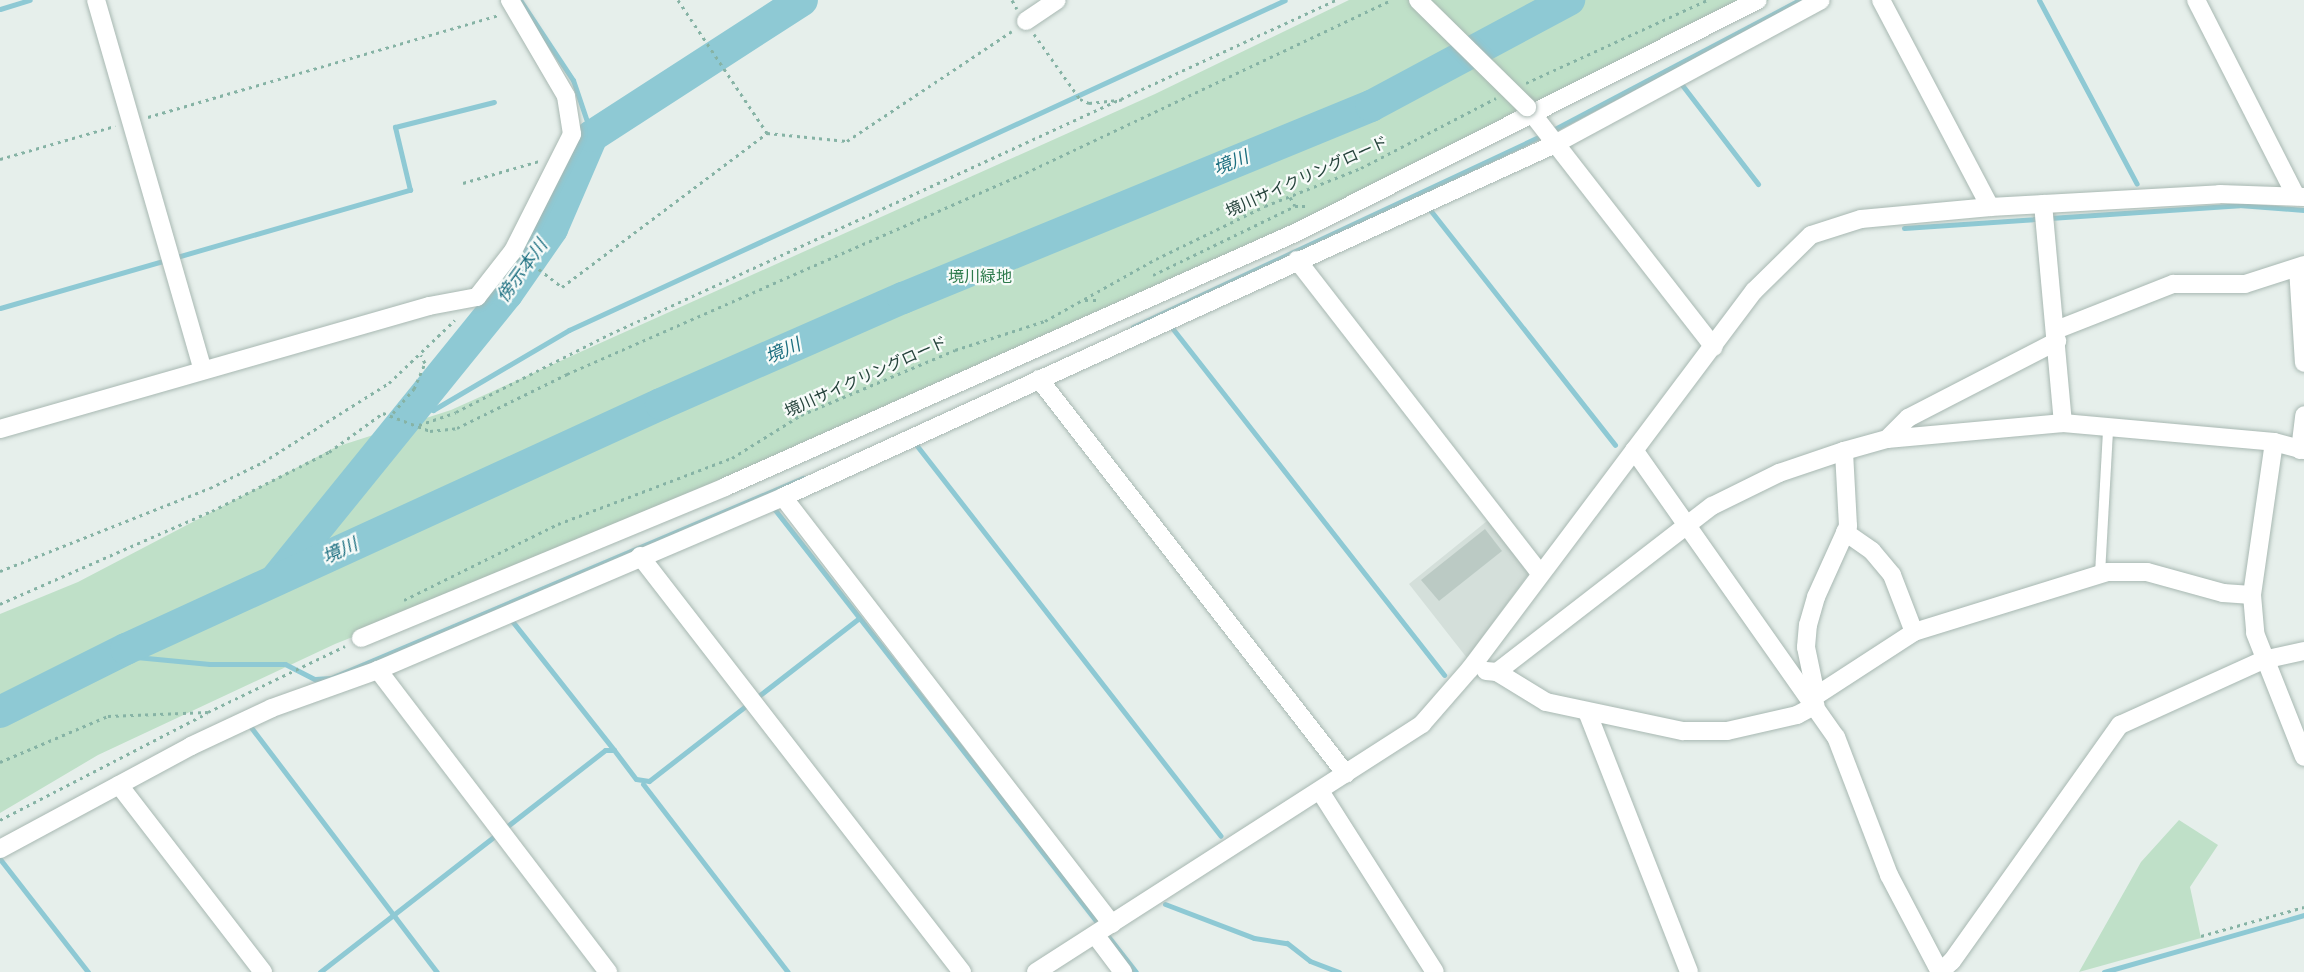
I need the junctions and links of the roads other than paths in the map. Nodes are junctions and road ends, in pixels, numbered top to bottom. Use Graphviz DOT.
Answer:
graph roads {
  1 [pos="96,0"];
  2 [pos="1057,0"];
  3 [pos="1418,0"];
  4 [pos="1758,0"];
  5 [pos="1821,0"];
  6 [pos="1881,0"];
  7 [pos="2196,0"];
  8 [pos="513,5"];
  9 [pos="1026,21"];
  10 [pos="1532,114"];
  11 [pos="1555,144"];
  12 [pos="2300,196"];
  13 [pos="2043,204"];
  14 [pos="1990,207"];
  15 [pos="1297,260"];
  16 [pos="2301,267"];
  17 [pos="2056,336"];
  18 [pos="1714,347"];
  19 [pos="2304,363"];
  20 [pos="203,370"];
  21 [pos="1039,379"];
  22 [pos="2304,415"];
  23 [pos="2063,423"];
  24 [pos="0,429"];
  25 [pos="2108,430"];
  26 [pos="1887,439"];
  27 [pos="2274,442"];
  28 [pos="1634,450"];
  29 [pos="2302,450"];
  30 [pos="1844,451"];
  31 [pos="783,497"];
  32 [pos="1685,525"];
  33 [pos="1845,532"];
  34 [pos="640,556"];
  35 [pos="1540,573"];
  36 [pos="2100,574"];
  37 [pos="2252,595"];
  38 [pos="1914,632"];
  39 [pos="361,638"];
  40 [pos="2304,651"];
  41 [pos="2263,660"];
  42 [pos="1470,669"];
  43 [pos="378,670"];
  44 [pos="1497,672"];
  45 [pos="1814,700"];
  46 [pos="1588,714"];
  47 [pos="2304,757"];
  48 [pos="1346,774"];
  49 [pos="119,785"];
  50 [pos="1320,791"];
  51 [pos="0,849"];
  52 [pos="1112,924"];
  53 [pos="1096,936"];
  54 [pos="262,972"];
  55 [pos="608,972"];
  56 [pos="962,972"];
  57 [pos="1036,972"];
  58 [pos="1123,972"];
  59 [pos="1435,972"];
  60 [pos="1689,972"];
  61 [pos="1940,972"];
  1 -- 20 [label="street"];
  2 -- 9 [label="street"];
  3 -- 10 [label="street, bridge"];
  4 -- 10 [label="street"];
  5 -- 11 [label="street"];
  6 -- 14 [label="street"];
  7 -- 12 [label="street"];
  8 -- 20 [label="street"];
  10 -- 11 [label="street"];
  10 -- 39 [label="street"];
  11 -- 15 [label="street"];
  11 -- 18 [label="street"];
  12 -- 13 [label="street"];
  13 -- 14 [label="street"];
  13 -- 17 [label="street"];
  14 -- 18 [label="street"];
  15 -- 21 [label="street"];
  15 -- 35 [label="street"];
  16 -- 17 [label="street"];
  16 -- 19 [label="street"];
  17 -- 23 [label="street"];
  17 -- 26 [label="street"];
  18 -- 28 [label="street"];
  20 -- 24 [label="street"];
  21 -- 31 [label="street"];
  21 -- 48 [label="street"];
  22 -- 29 [label="street"];
  23 -- 25 [label="street"];
  23 -- 26 [label="street"];
  25 -- 27 [label="street"];
  25 -- 36 [label="lane"];
  26 -- 30 [label="street"];
  27 -- 29 [label="street"];
  27 -- 37 [label="street"];
  28 -- 32 [label="street"];
  28 -- 35 [label="street"];
  30 -- 32 [label="street"];
  30 -- 33 [label="street"];
  31 -- 34 [label="street"];
  31 -- 52 [label="street"];
  32 -- 44 [label="street"];
  32 -- 45 [label="street"];
  33 -- 38 [label="street"];
  33 -- 45 [label="street"];
  34 -- 43 [label="street"];
  34 -- 56 [label="street"];
  35 -- 42 [label="street"];
  36 -- 37 [label="street"];
  36 -- 38 [label="street"];
  37 -- 41 [label="street"];
  38 -- 45 [label="street"];
  40 -- 41 [label="street"];
  41 -- 47 [label="street"];
  41 -- 61 [label="street"];
  42 -- 44 [label="street"];
  42 -- 48 [label="street"];
  43 -- 49 [label="street"];
  43 -- 55 [label="street"];
  44 -- 46 [label="street"];
  45 -- 46 [label="street"];
  45 -- 61 [label="street"];
  46 -- 60 [label="street"];
  48 -- 50 [label="street"];
  49 -- 51 [label="street"];
  49 -- 54 [label="street"];
  50 -- 52 [label="street"];
  50 -- 59 [label="street"];
  52 -- 53 [label="street"];
  53 -- 57 [label="street"];
  53 -- 58 [label="street"];
}
